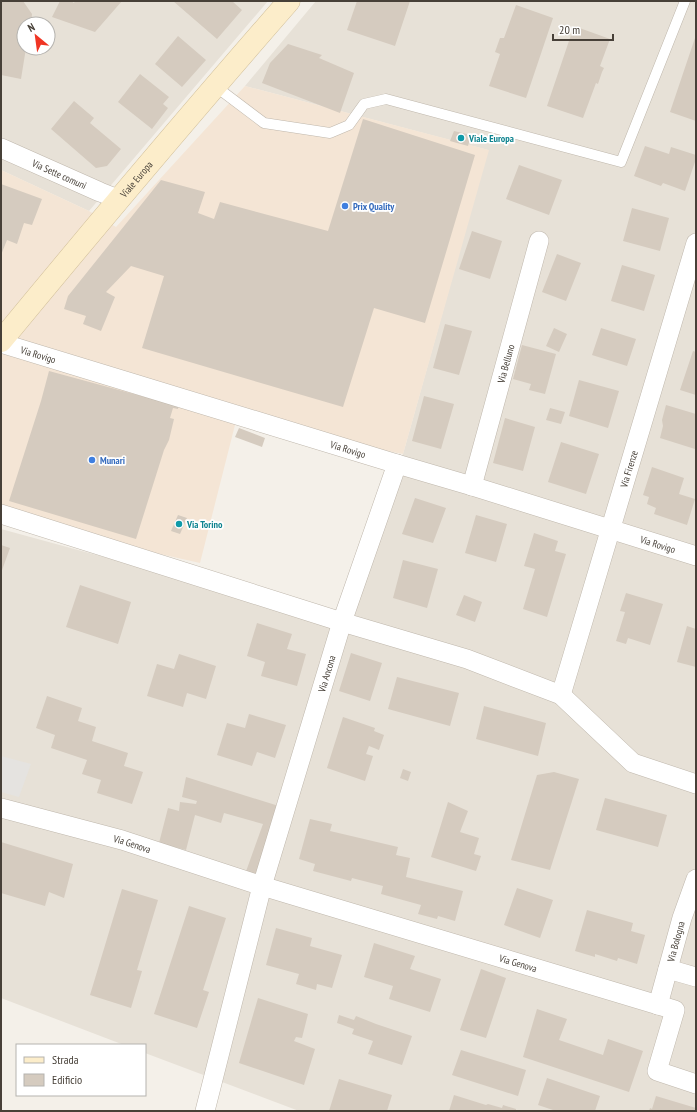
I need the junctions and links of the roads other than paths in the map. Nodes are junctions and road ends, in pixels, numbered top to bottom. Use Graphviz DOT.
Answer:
graph roads {
  1 [pos="289,1"];
  2 [pos="685,1"];
  3 [pos="215,86"];
  4 [pos="1,148"];
  5 [pos="118,199"];
  6 [pos="539,241"];
  7 [pos="696,243"];
  8 [pos="1,342"];
  9 [pos="397,464"];
  10 [pos="472,486"];
  11 [pos="1,514"];
  12 [pos="611,529"];
  13 [pos="696,556"];
  14 [pos="342,622"];
  15 [pos="561,695"];
  16 [pos="696,784"];
  17 [pos="1,808"];
  18 [pos="696,879"];
  19 [pos="262,886"];
  20 [pos="668,969"];
  21 [pos="696,977"];
  22 [pos="658,1005"];
  23 [pos="696,1084"];
  24 [pos="205,1111"];
  1 -- 3 [label="street, Viale Europa"];
  2 -- 3 [label="lane"];
  3 -- 5 [label="street, Viale Europa"];
  4 -- 5 [label="street, Via Sette comuni"];
  5 -- 8 [label="street, Viale Europa"];
  6 -- 10 [label="street, Via Belluno"];
  7 -- 12 [label="street, Via Firenze"];
  8 -- 9 [label="street, Via Rovigo"];
  9 -- 10 [label="street, Via Rovigo"];
  9 -- 14 [label="street, Via Ancona"];
  10 -- 12 [label="street, Via Rovigo"];
  11 -- 14 [label="street"];
  12 -- 13 [label="street, Via Rovigo"];
  12 -- 15 [label="street, Via Firenze"];
  14 -- 15 [label="street"];
  14 -- 19 [label="street, Via Ancona"];
  15 -- 16 [label="street"];
  17 -- 19 [label="street, Via Genova"];
  18 -- 20 [label="street, Via Bologna"];
  19 -- 22 [label="street, Via Genova"];
  19 -- 24 [label="street"];
  20 -- 21 [label="street"];
  20 -- 22 [label="street, Via Bologna"];
  22 -- 23 [label="street, Via Genova"];
}
